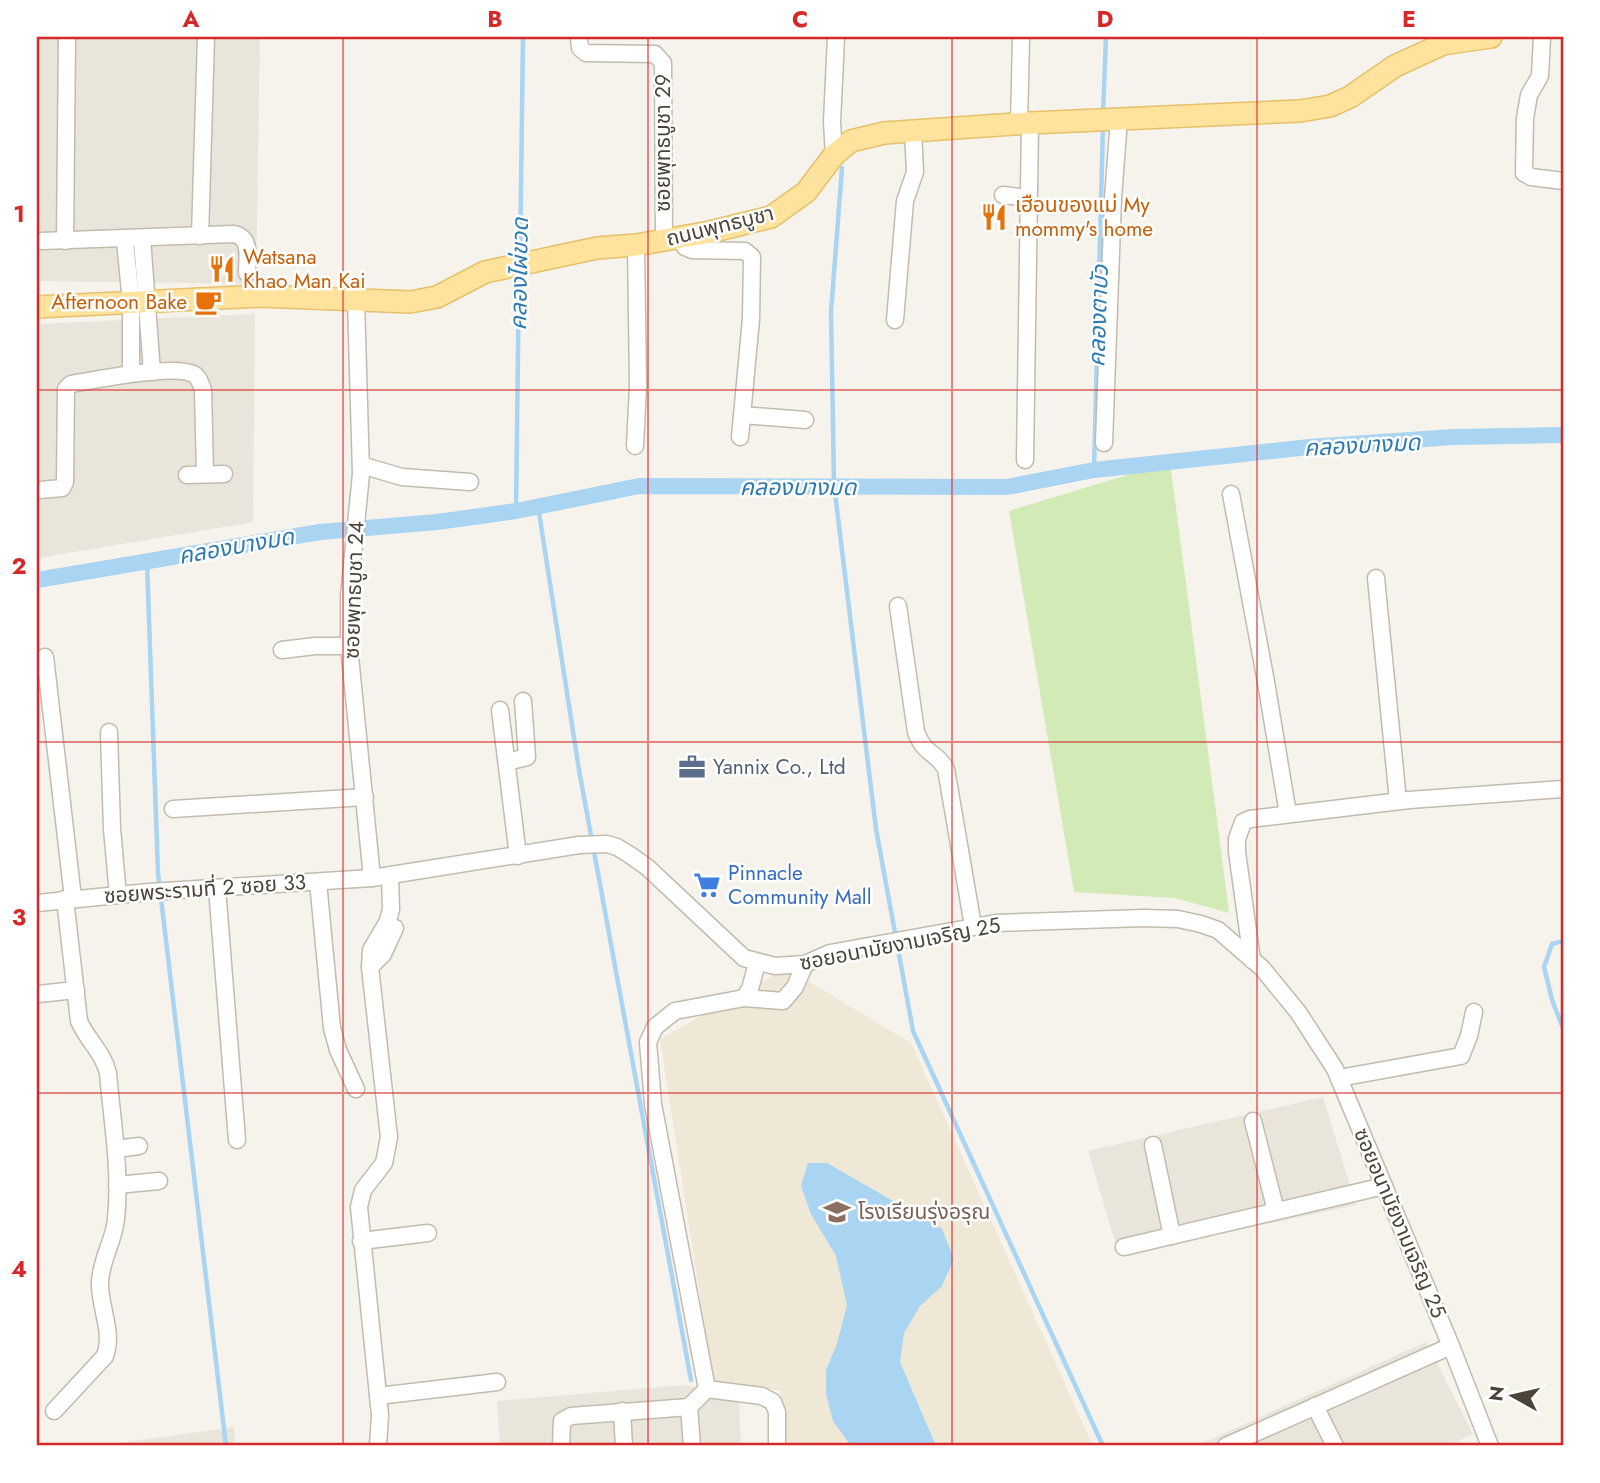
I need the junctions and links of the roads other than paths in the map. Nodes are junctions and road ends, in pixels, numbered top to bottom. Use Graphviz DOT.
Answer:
graph roads {
  1 [pos="67,37"];
  2 [pos="206,37"];
  3 [pos="579,37"];
  4 [pos="836,37"];
  5 [pos="1021,37"];
  6 [pos="1491,37"];
  7 [pos="1542,37"];
  8 [pos="1108,120"];
  9 [pos="1025,124"];
  10 [pos="913,131"];
  11 [pos="834,155"];
  12 [pos="1563,181"];
  13 [pos="1003,195"];
  14 [pos="1029,198"];
  15 [pos="200,236"];
  16 [pos="142,239"];
  17 [pos="672,239"];
  18 [pos="125,240"];
  19 [pos="41,241"];
  20 [pos="65,241"];
  21 [pos="636,245"];
  22 [pos="247,273"];
  23 [pos="356,300"];
  24 [pos="138,303"];
  25 [pos="37,307"];
  26 [pos="895,320"];
  27 [pos="152,372"];
  28 [pos="131,373"];
  29 [pos="742,415"];
  30 [pos="805,420"];
  31 [pos="740,437"];
  32 [pos="1104,443"];
  33 [pos="635,446"];
  34 [pos="1025,460"];
  35 [pos="361,469"];
  36 [pos="205,474"];
  37 [pos="225,474"];
  38 [pos="187,475"];
  39 [pos="470,482"];
  40 [pos="40,490"];
  41 [pos="1231,494"];
  42 [pos="1376,578"];
  43 [pos="898,606"];
  44 [pos="349,646"];
  45 [pos="282,650"];
  46 [pos="45,657"];
  47 [pos="523,701"];
  48 [pos="500,710"];
  49 [pos="110,732"];
  50 [pos="507,762"];
  51 [pos="1563,789"];
  52 [pos="365,797"];
  53 [pos="1398,802"];
  54 [pos="173,809"];
  55 [pos="1288,814"];
  56 [pos="518,856"];
  57 [pos="396,875"];
  58 [pos="372,878"];
  59 [pos="318,882"];
  60 [pos="217,888"];
  61 [pos="118,895"];
  62 [pos="69,899"];
  63 [pos="37,902"];
  64 [pos="973,926"];
  65 [pos="1252,960"];
  66 [pos="757,963"];
  67 [pos="805,964"];
  68 [pos="76,990"];
  69 [pos="38,994"];
  70 [pos="744,998"];
  71 [pos="1474,1012"];
  72 [pos="1339,1077"];
  73 [pos="356,1089"];
  74 [pos="1253,1121"];
  75 [pos="237,1140"];
  76 [pos="1153,1145"];
  77 [pos="139,1146"];
  78 [pos="116,1149"];
  79 [pos="159,1181"];
  80 [pos="117,1185"];
  81 [pos="1384,1186"];
  82 [pos="1276,1211"];
  83 [pos="428,1233"];
  84 [pos="1172,1236"];
  85 [pos="361,1241"];
  86 [pos="1124,1247"];
  87 [pos="1451,1346"];
  88 [pos="497,1382"];
  89 [pos="707,1389"];
  90 [pos="377,1396"];
  91 [pos="1315,1406"];
  92 [pos="689,1407"];
  93 [pos="54,1411"];
  94 [pos="622,1411"];
  95 [pos="1233,1445"];
  96 [pos="378,1446"];
  97 [pos="561,1446"];
  98 [pos="624,1446"];
  99 [pos="692,1446"];
  100 [pos="777,1446"];
  101 [pos="1335,1446"];
  102 [pos="1490,1446"];
  1 -- 20 [label="street"];
  2 -- 15 [label="street"];
  3 -- 17 [label="street, ซอยพุทธบูชา 29"];
  4 -- 11 [label="street"];
  5 -- 9 [label="street"];
  6 -- 8 [label="main road, ถนนพุทธบูชา"];
  7 -- 12 [label="street"];
  8 -- 9 [label="main road, ถนนพุทธบูชา"];
  8 -- 32 [label="street"];
  9 -- 10 [label="main road, ถนนพุทธบูชา"];
  9 -- 14 [label="street"];
  10 -- 11 [label="main road, ถนนพุทธบูชา"];
  10 -- 26 [label="street"];
  11 -- 17 [label="main road, ถนนพุทธบูชา"];
  13 -- 14 [label="street"];
  14 -- 34 [label="street"];
  15 -- 16 [label="street"];
  15 -- 22 [label="street"];
  16 -- 18 [label="street"];
  16 -- 24 [label="street"];
  17 -- 21 [label="main road, ถนนพุทธบูชา"];
  17 -- 29 [label="street"];
  18 -- 20 [label="street"];
  18 -- 24 [label="street"];
  19 -- 20 [label="street"];
  21 -- 23 [label="main road, ถนนพุทธบูชา"];
  21 -- 33 [label="street"];
  23 -- 24 [label="main road, ถนนพุทธบูชา"];
  23 -- 35 [label="street, ซอยพุทธบูชา 24"];
  24 -- 25 [label="main road, ถนนพุทธบูชา"];
  24 -- 27 [label="street"];
  24 -- 28 [label="street"];
  27 -- 28 [label="street"];
  27 -- 36 [label="street"];
  28 -- 40 [label="street"];
  29 -- 30 [label="street"];
  29 -- 31 [label="street"];
  35 -- 39 [label="street"];
  35 -- 44 [label="street, ซอยพุทธบูชา 24"];
  36 -- 37 [label="street"];
  36 -- 38 [label="street"];
  41 -- 55 [label="street"];
  42 -- 53 [label="street"];
  43 -- 64 [label="street"];
  44 -- 45 [label="street"];
  44 -- 52 [label="street, ซอยพุทธบูชา 24"];
  46 -- 62 [label="street"];
  47 -- 50 [label="street"];
  48 -- 50 [label="street"];
  49 -- 61 [label="street"];
  50 -- 56 [label="street"];
  51 -- 53 [label="street"];
  52 -- 54 [label="street"];
  52 -- 58 [label="street, ซอยพุทธบูชา 24"];
  53 -- 55 [label="street"];
  55 -- 65 [label="street"];
  56 -- 57 [label="street, ซอยอนามัยงามเจริญ 25"];
  56 -- 66 [label="street, ซอยอนามัยงามเจริญ 25"];
  57 -- 58 [label="street, ซอยอนามัยงามเจริญ 25"];
  57 -- 85 [label="street"];
  58 -- 59 [label="street, ซอยพระรามที่ 2 ซอย 33"];
  59 -- 60 [label="street, ซอยพระรามที่ 2 ซอย 33"];
  59 -- 73 [label="street"];
  60 -- 61 [label="street, ซอยพระรามที่ 2 ซอย 33"];
  60 -- 75 [label="street"];
  61 -- 62 [label="street, ซอยพระรามที่ 2 ซอย 33"];
  62 -- 63 [label="street, ซอยพระรามที่ 2 ซอย 33"];
  62 -- 68 [label="street"];
  64 -- 65 [label="street, ซอยอนามัยงามเจริญ 25"];
  64 -- 67 [label="street, ซอยอนามัยงามเจริญ 25"];
  65 -- 72 [label="street, ซอยอนามัยงามเจริญ 25"];
  66 -- 67 [label="street, ซอยอนามัยงามเจริญ 25"];
  66 -- 70 [label="street"];
  67 -- 70 [label="street"];
  68 -- 69 [label="street"];
  68 -- 78 [label="street"];
  70 -- 89 [label="street"];
  71 -- 72 [label="street"];
  72 -- 81 [label="street, ซอยอนามัยงามเจริญ 25"];
  74 -- 82 [label="street"];
  76 -- 84 [label="street"];
  77 -- 78 [label="street"];
  78 -- 80 [label="street"];
  79 -- 80 [label="street"];
  80 -- 93 [label="street"];
  81 -- 82 [label="street"];
  81 -- 87 [label="street, ซอยอนามัยงามเจริญ 25"];
  82 -- 84 [label="street"];
  83 -- 85 [label="street"];
  84 -- 86 [label="street"];
  85 -- 90 [label="street"];
  87 -- 91 [label="street"];
  87 -- 102 [label="street, ซอยอนามัยงามเจริญ 25"];
  88 -- 90 [label="street"];
  89 -- 92 [label="street"];
  89 -- 100 [label="street"];
  90 -- 96 [label="street"];
  91 -- 95 [label="street"];
  91 -- 101 [label="street"];
  92 -- 94 [label="street"];
  92 -- 99 [label="street"];
  94 -- 97 [label="street"];
  94 -- 98 [label="street"];
}
